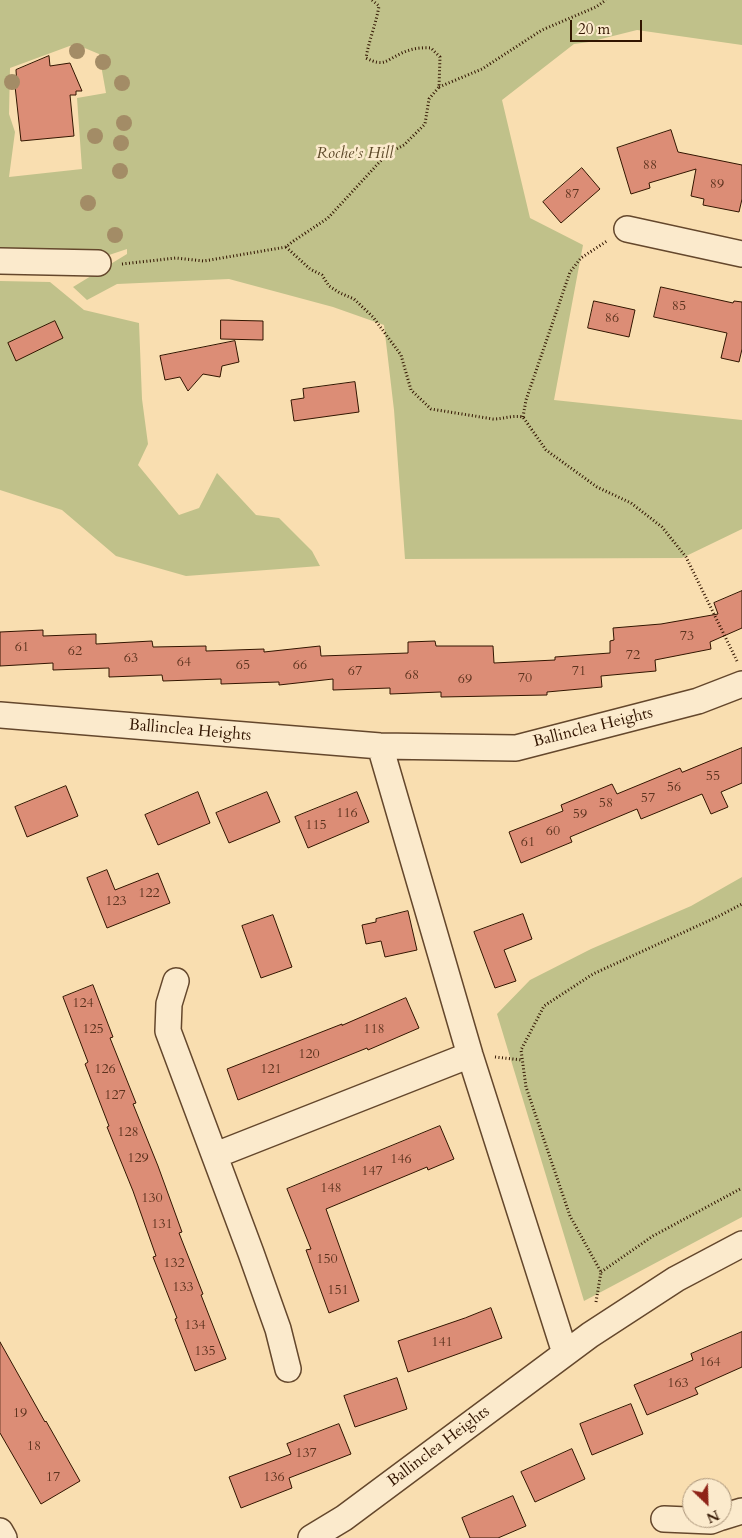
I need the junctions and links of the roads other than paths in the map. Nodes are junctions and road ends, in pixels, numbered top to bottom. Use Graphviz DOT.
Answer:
graph roads {
  1 [pos="627,229"];
  2 [pos="742,254"];
  3 [pos="0,261"];
  4 [pos="98,263"];
  5 [pos="740,674"];
  6 [pos="0,715"];
  7 [pos="380,746"];
  8 [pos="176,981"];
  9 [pos="470,1055"];
  10 [pos="216,1155"];
  11 [pos="742,1244"];
  12 [pos="565,1354"];
  13 [pos="288,1369"];
  14 [pos="664,1519"];
  15 [pos="682,1520"];
  16 [pos="0,1531"];
  17 [pos="4,1538"];
  18 [pos="311,1538"];
  1 -- 2 [label="street"];
  3 -- 4 [label="street"];
  5 -- 7 [label="street, Ballinclea Heights"];
  6 -- 7 [label="street, Ballinclea Heights"];
  7 -- 9 [label="street"];
  8 -- 10 [label="street"];
  9 -- 10 [label="street"];
  9 -- 12 [label="street"];
  10 -- 13 [label="street"];
  11 -- 12 [label="street, Ballinclea Heights"];
  12 -- 18 [label="street, Ballinclea Heights"];
  14 -- 15 [label="street"];
  16 -- 17 [label="street"];
}
